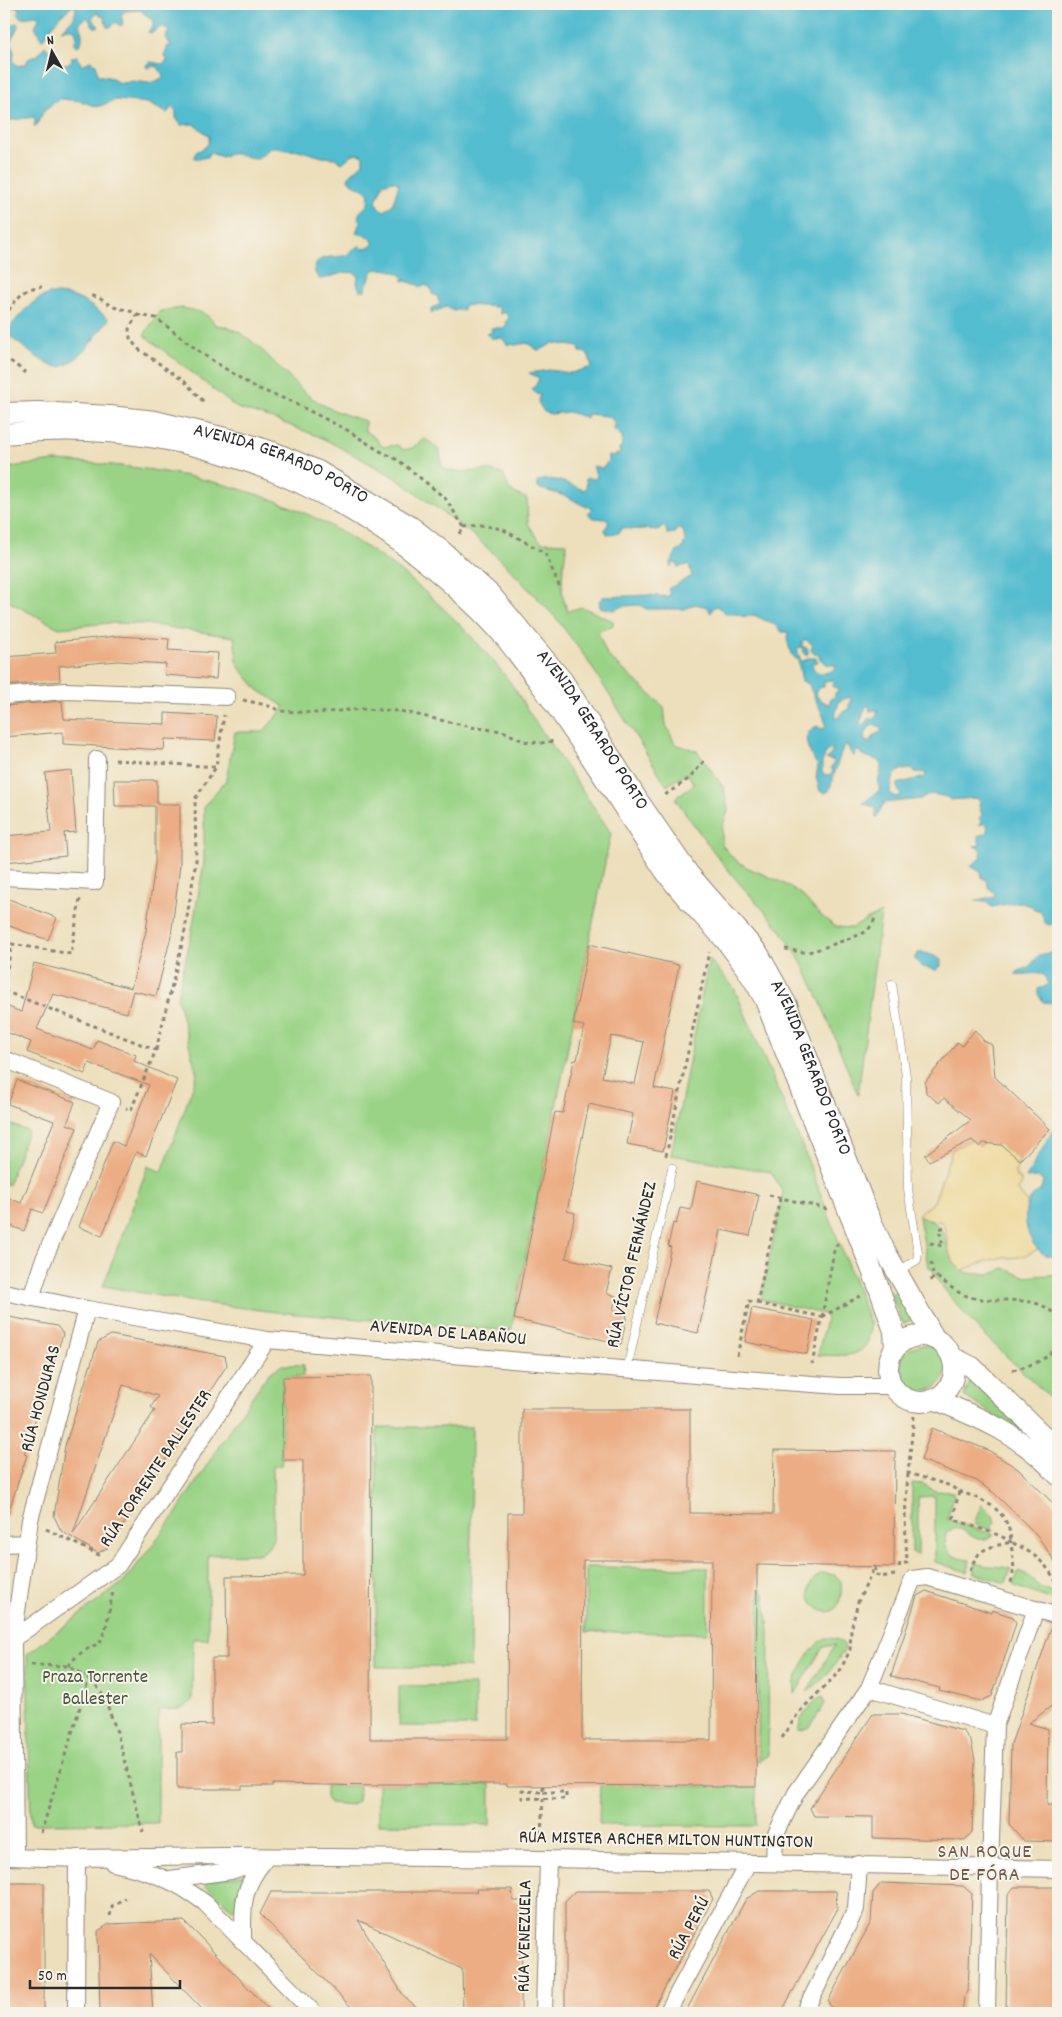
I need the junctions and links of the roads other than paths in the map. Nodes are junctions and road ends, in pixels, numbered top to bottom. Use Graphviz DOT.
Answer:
graph roads {
  1 [pos="4,413"];
  2 [pos="4,434"];
  3 [pos="4,696"];
  4 [pos="227,697"];
  5 [pos="97,759"];
  6 [pos="4,878"];
  7 [pos="892,984"];
  8 [pos="4,1059"];
  9 [pos="672,1168"];
  10 [pos="896,1273"];
  11 [pos="4,1292"];
  12 [pos="31,1298"];
  13 [pos="87,1309"];
  14 [pos="935,1339"];
  15 [pos="267,1340"];
  16 [pos="895,1349"];
  17 [pos="952,1357"];
  18 [pos="627,1369"];
  19 [pos="893,1386"];
  20 [pos="934,1399"];
  21 [pos="1058,1450"];
  22 [pos="1058,1475"];
  23 [pos="26,1543"];
  24 [pos="4,1544"];
  25 [pos="1036,1609"];
  26 [pos="1058,1616"];
  27 [pos="13,1639"];
  28 [pos="869,1688"];
  29 [pos="995,1726"];
  30 [pos="224,1856"];
  31 [pos="9,1857"];
  32 [pos="77,1858"];
  33 [pos="268,1859"];
  34 [pos="548,1859"];
  35 [pos="748,1863"];
  36 [pos="774,1863"];
  37 [pos="859,1864"];
  38 [pos="990,1867"];
  39 [pos="1058,1868"];
  40 [pos="170,1880"];
  41 [pos="243,1940"];
  42 [pos="76,2013"];
  43 [pos="314,2013"];
  44 [pos="544,2013"];
  45 [pos="667,2013"];
  46 [pos="804,2013"];
  47 [pos="987,2013"];
  1 -- 10 [label="street, AVENIDA GERARDO PORTO"];
  2 -- 16 [label="street, AVENIDA GERARDO PORTO"];
  3 -- 4 [label="street"];
  5 -- 6 [label="street"];
  7 -- 10 [label="lane"];
  8 -- 12 [label="street"];
  9 -- 18 [label="lane, RÚA VÍCTOR FERNÁNDEZ"];
  10 -- 14 [label="street, AVENIDA GERARDO PORTO"];
  11 -- 12 [label="street, AVENIDA DE LABAÑOU"];
  12 -- 13 [label="street, AVENIDA DE LABAÑOU"];
  13 -- 15 [label="street, AVENIDA DE LABAÑOU"];
  13 -- 23 [label="street, RÚA HONDURAS"];
  14 -- 16 [label="street"];
  14 -- 17 [label="street"];
  15 -- 18 [label="street, AVENIDA DE LABAÑOU"];
  15 -- 27 [label="street, RÚA TORRENTE BALLESTER"];
  16 -- 19 [label="street"];
  17 -- 20 [label="street"];
  17 -- 21 [label="street"];
  18 -- 19 [label="street, AVENIDA DE LABAÑOU"];
  19 -- 20 [label="street"];
  20 -- 22 [label="street"];
  23 -- 24 [label="street"];
  23 -- 27 [label="street, RÚA HONDURAS"];
  25 -- 26 [label="street"];
  25 -- 28 [label="street"];
  25 -- 29 [label="street"];
  27 -- 31 [label="street, RÚA HONDURAS"];
  28 -- 29 [label="street"];
  28 -- 36 [label="street"];
  29 -- 38 [label="street"];
  30 -- 32 [label="street, RÚA MISTER ARCHER MILTON HUNTINGTON"];
  30 -- 33 [label="street, RÚA MISTER ARCHER MILTON HUNTINGTON"];
  30 -- 40 [label="street, RÚA MISTER ARCHER MILTON HUNTINGTON"];
  31 -- 32 [label="street"];
  32 -- 40 [label="street"];
  32 -- 42 [label="street"];
  33 -- 34 [label="street, RÚA MISTER ARCHER MILTON HUNTINGTON"];
  33 -- 40 [label="street, RÚA MISTER ARCHER MILTON HUNTINGTON"];
  33 -- 41 [label="street"];
  34 -- 35 [label="street, RÚA MISTER ARCHER MILTON HUNTINGTON"];
  34 -- 44 [label="street, RÚA VENEZUELA"];
  35 -- 36 [label="street, RÚA MISTER ARCHER MILTON HUNTINGTON"];
  35 -- 45 [label="street, RÚA PERÚ"];
  36 -- 37 [label="street, RÚA MISTER ARCHER MILTON HUNTINGTON"];
  37 -- 38 [label="street, RÚA MISTER ARCHER MILTON HUNTINGTON"];
  37 -- 46 [label="street"];
  38 -- 39 [label="street, RÚA MISTER ARCHER MILTON HUNTINGTON"];
  38 -- 47 [label="street"];
  40 -- 41 [label="street"];
  41 -- 43 [label="street"];
}
